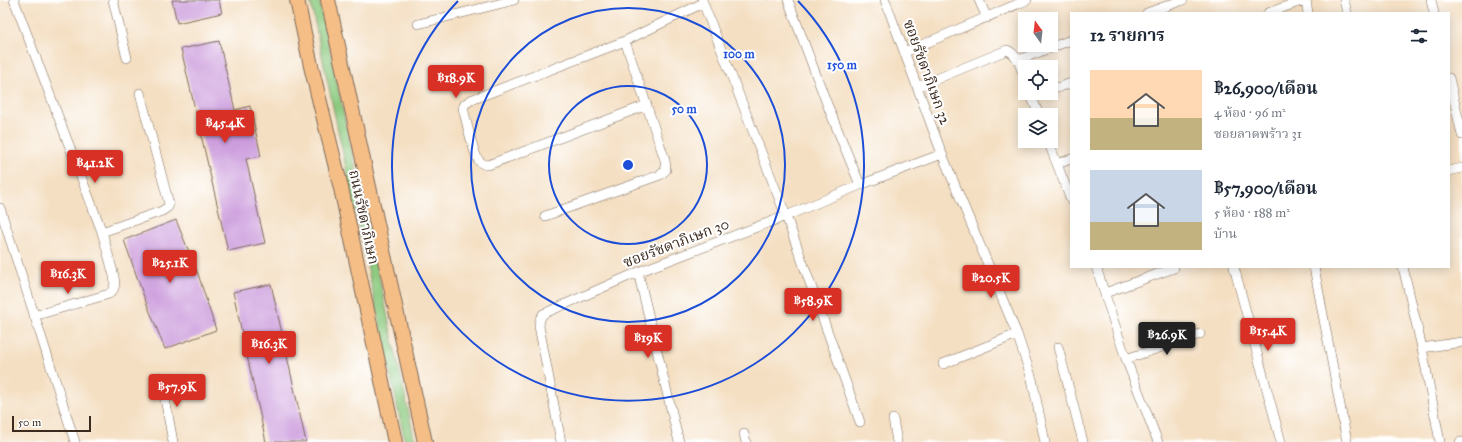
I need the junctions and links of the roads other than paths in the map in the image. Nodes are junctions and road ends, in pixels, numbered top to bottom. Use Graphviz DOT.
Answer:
graph roads {
  1 [pos="14,0"];
  2 [pos="113,0"];
  3 [pos="297,0"];
  4 [pos="328,0"];
  5 [pos="514,0"];
  6 [pos="788,0"];
  7 [pos="885,0"];
  8 [pos="979,0"];
  9 [pos="1027,0"];
  10 [pos="1183,0"];
  11 [pos="1305,0"];
  12 [pos="1344,0"];
  13 [pos="1431,0"];
  14 [pos="702,1"];
  15 [pos="1150,12"];
  16 [pos="1271,12"];
  17 [pos="1308,12"];
  18 [pos="1347,12"];
  19 [pos="1434,12"];
  20 [pos="987,18"];
  21 [pos="418,24"];
  22 [pos="1070,40"];
  23 [pos="625,41"];
  24 [pos="905,52"];
  25 [pos="127,58"];
  26 [pos="1018,60"];
  27 [pos="1450,82"];
  28 [pos="1070,83"];
  29 [pos="917,87"];
  30 [pos="1058,88"];
  31 [pos="140,93"];
  32 [pos="647,105"];
  33 [pos="1462,135"];
  34 [pos="1051,148"];
  35 [pos="942,154"];
  36 [pos="1070,159"];
  37 [pos="1057,164"];
  38 [pos="1462,168"];
  39 [pos="1450,171"];
  40 [pos="860,185"];
  41 [pos="1070,197"];
  42 [pos="0,208"];
  43 [pos="545,216"];
  44 [pos="786,216"];
  45 [pos="102,232"];
  46 [pos="1096,268"];
  47 [pos="1174,268"];
  48 [pos="1234,268"];
  49 [pos="1314,268"];
  50 [pos="1403,268"];
  51 [pos="638,272"];
  52 [pos="1104,293"];
  53 [pos="34,316"];
  54 [pos="1017,334"];
  55 [pos="1200,334"];
  56 [pos="1462,342"];
  57 [pos="1058,347"];
  58 [pos="1422,348"];
  59 [pos="1126,359"];
  60 [pos="943,364"];
  61 [pos="161,377"];
  62 [pos="893,419"];
  63 [pos="860,422"];
  64 [pos="76,442"];
  65 [pos="173,442"];
  66 [pos="395,442"];
  67 [pos="425,442"];
  68 [pos="561,442"];
  69 [pos="679,442"];
  70 [pos="897,442"];
  71 [pos="1045,442"];
  72 [pos="1083,442"];
  73 [pos="1158,442"];
  74 [pos="1281,442"];
  75 [pos="1347,442"];
  76 [pos="1440,442"];
  1 -- 45 [label="street"];
  2 -- 25 [label="street"];
  3 -- 66 [label="main road, ถนนรัชดาภิเษก"];
  4 -- 67 [label="main road, ถนนรัชดาภิเษก"];
  5 -- 21 [label="street"];
  6 -- 40 [label="street"];
  7 -- 24 [label="street, ซอยรัชดาภิเษก 32"];
  8 -- 20 [label="street"];
  9 -- 20 [label="street"];
  10 -- 15 [label="street"];
  11 -- 16 [label="street"];
  11 -- 17 [label="street"];
  12 -- 18 [label="street"];
  13 -- 19 [label="street"];
  14 -- 23 [label="street"];
  14 -- 44 [label="street"];
  20 -- 24 [label="street"];
  22 -- 26 [label="street"];
  23 -- 32 [label="street"];
  23 -- 32 [label="street"];
  24 -- 29 [label="street, ซอยรัชดาภิเษก 32"];
  26 -- 29 [label="street"];
  27 -- 33 [label="street"];
  28 -- 30 [label="street"];
  29 -- 35 [label="street, ซอยรัชดาภิเษก 32"];
  31 -- 45 [label="street"];
  32 -- 43 [label="street"];
  34 -- 37 [label="street"];
  35 -- 40 [label="street, ซอยรัชดาภิเษก 30"];
  35 -- 54 [label="street, ซอยรัชดาภิเษก 32"];
  36 -- 37 [label="street"];
  37 -- 41 [label="street"];
  38 -- 39 [label="street"];
  40 -- 44 [label="street, ซอยรัชดาภิเษก 30"];
  42 -- 53 [label="street"];
  44 -- 51 [label="street, ซอยรัชดาภิเษก 30"];
  44 -- 63 [label="street"];
  45 -- 53 [label="street"];
  46 -- 52 [label="street"];
  47 -- 52 [label="street"];
  48 -- 74 [label="street"];
  49 -- 75 [label="street"];
  50 -- 58 [label="street"];
  51 -- 68 [label="street, ซอยรัชดาภิเษก 30"];
  51 -- 69 [label="street"];
  52 -- 59 [label="street"];
  53 -- 64 [label="street"];
  54 -- 60 [label="street"];
  54 -- 71 [label="street, ซอยรัชดาภิเษก 32"];
  55 -- 59 [label="street"];
  56 -- 58 [label="street"];
  57 -- 72 [label="street"];
  58 -- 76 [label="street"];
  59 -- 73 [label="street"];
  61 -- 65 [label="street"];
  62 -- 70 [label="street"];
}
